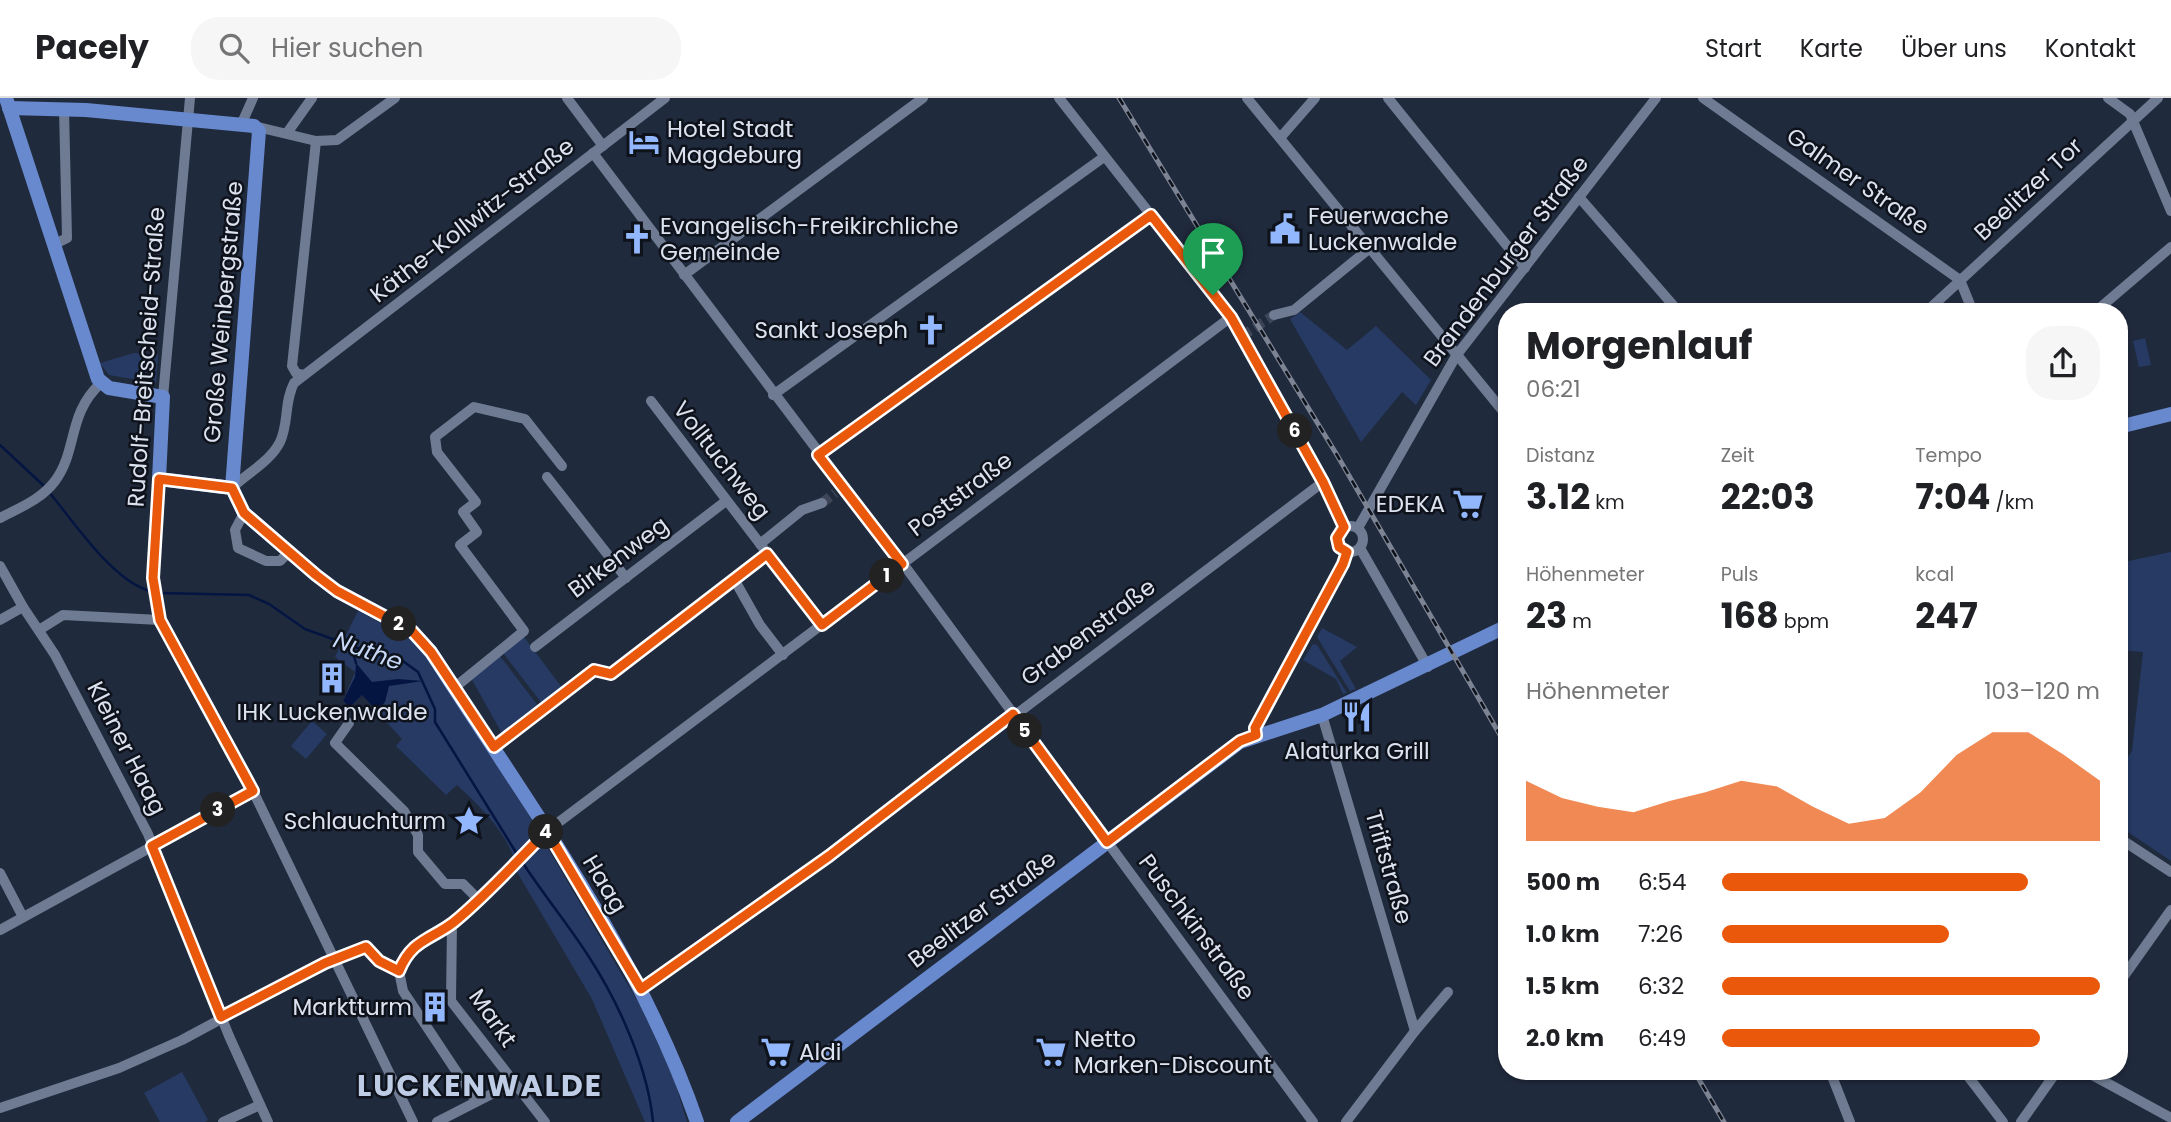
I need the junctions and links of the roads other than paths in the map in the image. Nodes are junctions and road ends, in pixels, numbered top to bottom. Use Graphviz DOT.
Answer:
graph roads {
  1 [pos="190,98"];
  2 [pos="253,98"];
  3 [pos="312,98"];
  4 [pos="395,98"];
  5 [pos="567,98"];
  6 [pos="665,98"];
  7 [pos="923,98"];
  8 [pos="1059,98"];
  9 [pos="1247,98"];
  10 [pos="1315,98"];
  11 [pos="1388,98"];
  12 [pos="1656,98"];
  13 [pos="1703,98"];
  14 [pos="2108,98"];
  15 [pos="2158,98"];
  16 [pos="5,105"];
  17 [pos="64,109"];
  18 [pos="188,121"];
  19 [pos="2134,121"];
  20 [pos="252,130"];
  21 [pos="287,134"];
  22 [pos="1280,138"];
  23 [pos="316,141"];
  24 [pos="603,146"];
  25 [pos="593,153"];
  26 [pos="1104,157"];
  27 [pos="1579,197"];
  28 [pos="2171,211"];
  29 [pos="1151,215"];
  30 [pos="60,242"];
  31 [pos="2171,247"];
  32 [pos="1370,248"];
  33 [pos="1525,268"];
  34 [pos="684,275"];
  35 [pos="1961,279"];
  36 [pos="1671,303"];
  37 [pos="1936,303"];
  38 [pos="1970,303"];
  39 [pos="2106,303"];
  40 [pos="1274,315"];
  41 [pos="1231,317"];
  42 [pos="1456,356"];
  43 [pos="304,375"];
  44 [pos="101,383"];
  45 [pos="773,394"];
  46 [pos="163,397"];
  47 [pos="650,401"];
  48 [pos="1498,405"];
  49 [pos="2171,414"];
  50 [pos="2128,425"];
  51 [pos="818,455"];
  52 [pos="562,466"];
  53 [pos="547,477"];
  54 [pos="159,479"];
  55 [pos="1323,482"];
  56 [pos="232,488"];
  57 [pos="726,501"];
  58 [pos="822,503"];
  59 [pos="244,513"];
  60 [pos="0,518"];
  61 [pos="1344,527"];
  62 [pos="1358,528"];
  63 [pos="760,544"];
  64 [pos="1360,548"];
  65 [pos="289,552"];
  66 [pos="1347,552"];
  67 [pos="767,554"];
  68 [pos="902,564"];
  69 [pos="0,566"];
  70 [pos="626,578"];
  71 [pos="734,579"];
  72 [pos="23,607"];
  73 [pos="0,620"];
  74 [pos="160,620"];
  75 [pos="822,625"];
  76 [pos="39,630"];
  77 [pos="1498,631"];
  78 [pos="535,647"];
  79 [pos="783,655"];
  80 [pos="1429,667"];
  81 [pos="454,688"];
  82 [pos="1013,714"];
  83 [pos="1322,715"];
  84 [pos="349,723"];
  85 [pos="1256,735"];
  86 [pos="494,747"];
  87 [pos="253,791"];
  88 [pos="547,831"];
  89 [pos="1107,842"];
  90 [pos="2128,844"];
  91 [pos="152,846"];
  92 [pos="2171,872"];
  93 [pos="0,873"];
  94 [pos="478,899"];
  95 [pos="2171,910"];
  96 [pos="23,917"];
  97 [pos="452,923"];
  98 [pos="0,930"];
  99 [pos="335,958"];
  100 [pos="2128,970"];
  101 [pos="399,971"];
  102 [pos="641,989"];
  103 [pos="1448,992"];
  104 [pos="221,1017"];
  105 [pos="1415,1031"];
  106 [pos="1834,1080"];
  107 [pos="1971,1080"];
  108 [pos="2051,1080"];
  109 [pos="2101,1080"];
  110 [pos="513,1083"];
  111 [pos="476,1101"];
  112 [pos="260,1105"];
  113 [pos="0,1108"];
  114 [pos="2171,1118"];
  115 [pos="223,1122"];
  116 [pos="268,1122"];
  117 [pos="413,1122"];
  118 [pos="437,1122"];
  119 [pos="545,1122"];
  120 [pos="697,1122"];
  121 [pos="737,1122"];
  122 [pos="1313,1122"];
  123 [pos="1346,1122"];
  124 [pos="1850,1122"];
  125 [pos="2003,1122"];
  126 [pos="2021,1122"];
  1 -- 18 [label="street, Rudolf-Breitscheid-Straße"];
  2 -- 20 [label="street"];
  3 -- 21 [label="street"];
  4 -- 23 [label="street"];
  5 -- 24 [label="street"];
  6 -- 24 [label="street, Käthe-Kollwitz-Straße"];
  7 -- 34 [label="street"];
  8 -- 26 [label="street"];
  9 -- 22 [label="street"];
  10 -- 22 [label="street"];
  11 -- 33 [label="street"];
  12 -- 27 [label="street, Brandenburger Straße"];
  13 -- 35 [label="street, Galmer Straße"];
  14 -- 19 [label="street"];
  15 -- 19 [label="street, Beelitzer Tor"];
  16 -- 17 [label="main road"];
  16 -- 30 [label="main road"];
  17 -- 18 [label="main road"];
  17 -- 30 [label="street"];
  18 -- 20 [label="main road"];
  18 -- 46 [label="street, Rudolf-Breitscheid-Straße"];
  19 -- 28 [label="street"];
  19 -- 35 [label="street, Beelitzer Tor"];
  20 -- 21 [label="street"];
  20 -- 56 [label="main road, Große Weinbergstraße"];
  21 -- 23 [label="street"];
  22 -- 32 [label="street"];
  23 -- 43 [label="street"];
  24 -- 25 [label="street, Käthe-Kollwitz-Straße"];
  25 -- 34 [label="street, Puschkinstraße"];
  25 -- 43 [label="street, Käthe-Kollwitz-Straße"];
  26 -- 29 [label="street"];
  26 -- 45 [label="street"];
  27 -- 33 [label="street, Brandenburger Straße"];
  27 -- 36 [label="street"];
  29 -- 41 [label="street"];
  29 -- 51 [label="street"];
  30 -- 44 [label="main road"];
  31 -- 39 [label="street"];
  32 -- 40 [label="street"];
  32 -- 42 [label="street"];
  33 -- 42 [label="street, Brandenburger Straße"];
  34 -- 45 [label="street, Puschkinstraße"];
  35 -- 37 [label="street, Beelitzer Tor"];
  35 -- 38 [label="street"];
  41 -- 55 [label="street"];
  41 -- 68 [label="street, Poststraße"];
  42 -- 48 [label="street"];
  42 -- 62 [label="street, Brandenburger Straße"];
  43 -- 56 [label="street"];
  44 -- 46 [label="main road"];
  44 -- 60 [label="street"];
  45 -- 51 [label="street, Puschkinstraße"];
  46 -- 54 [label="main road, Rudolf-Breitscheid-Straße"];
  47 -- 57 [label="street, Volltuchweg"];
  49 -- 50 [label="main road"];
  51 -- 68 [label="street, Puschkinstraße"];
  52 -- 81 [label="street"];
  53 -- 70 [label="street"];
  54 -- 56 [label="main road"];
  54 -- 74 [label="street, Rudolf-Breitscheid-Straße"];
  55 -- 61 [label="street"];
  55 -- 82 [label="street, Grabenstraße"];
  56 -- 59 [label="main road, Haag"];
  57 -- 63 [label="street, Volltuchweg"];
  57 -- 70 [label="street, Birkenweg"];
  58 -- 63 [label="street, Volltuchweg"];
  59 -- 65 [label="main road, Haag"];
  59 -- 65 [label="street"];
  61 -- 62 [label="street"];
  61 -- 66 [label="street"];
  62 -- 64 [label="street"];
  63 -- 67 [label="street, Volltuchweg"];
  64 -- 66 [label="street"];
  64 -- 80 [label="street"];
  65 -- 81 [label="main road, Haag"];
  66 -- 85 [label="street"];
  67 -- 71 [label="street, Volltuchweg"];
  67 -- 75 [label="street, Volltuchweg"];
  68 -- 75 [label="street, Poststraße"];
  68 -- 82 [label="street, Puschkinstraße"];
  69 -- 72 [label="street, Kleiner Haag"];
  70 -- 78 [label="street, Birkenweg"];
  71 -- 79 [label="street"];
  71 -- 86 [label="street, Volltuchweg"];
  72 -- 73 [label="street"];
  72 -- 76 [label="street, Kleiner Haag"];
  74 -- 76 [label="street"];
  74 -- 87 [label="street, Rudolf-Breitscheid-Straße"];
  75 -- 79 [label="street, Poststraße"];
  76 -- 91 [label="street, Kleiner Haag"];
  77 -- 80 [label="main road, Beelitzer Straße"];
  79 -- 88 [label="street, Poststraße"];
  80 -- 83 [label="main road, Beelitzer Straße"];
  81 -- 86 [label="main road, Haag"];
  82 -- 89 [label="street, Puschkinstraße"];
  82 -- 102 [label="street, Grabenstraße"];
  83 -- 85 [label="main road, Beelitzer Straße"];
  83 -- 105 [label="street, Triftstraße"];
  84 -- 94 [label="street"];
  85 -- 89 [label="main road, Beelitzer Straße"];
  86 -- 88 [label="main road, Haag"];
  87 -- 91 [label="street"];
  87 -- 99 [label="street, Rudolf-Breitscheid-Straße"];
  88 -- 94 [label="street"];
  88 -- 102 [label="main road, Haag"];
  89 -- 121 [label="main road, Beelitzer Straße"];
  89 -- 122 [label="street, Puschkinstraße"];
  90 -- 92 [label="street"];
  91 -- 96 [label="street"];
  91 -- 104 [label="street, Kleiner Haag"];
  93 -- 96 [label="street"];
  94 -- 97 [label="street"];
  95 -- 100 [label="street"];
  96 -- 98 [label="street"];
  97 -- 101 [label="street"];
  97 -- 110 [label="street, Markt"];
  99 -- 101 [label="street"];
  99 -- 104 [label="street"];
  99 -- 117 [label="street, Rudolf-Breitscheid-Straße"];
  101 -- 111 [label="street"];
  102 -- 120 [label="main road, Haag"];
  103 -- 105 [label="street"];
  104 -- 112 [label="street, Kleiner Haag"];
  104 -- 113 [label="street"];
  105 -- 123 [label="street"];
  106 -- 124 [label="street"];
  107 -- 125 [label="street"];
  108 -- 126 [label="street"];
  109 -- 114 [label="street"];
  110 -- 111 [label="street"];
  110 -- 119 [label="street, Markt"];
  111 -- 118 [label="street"];
  112 -- 115 [label="street"];
  112 -- 116 [label="street, Kleiner Haag"];
}
